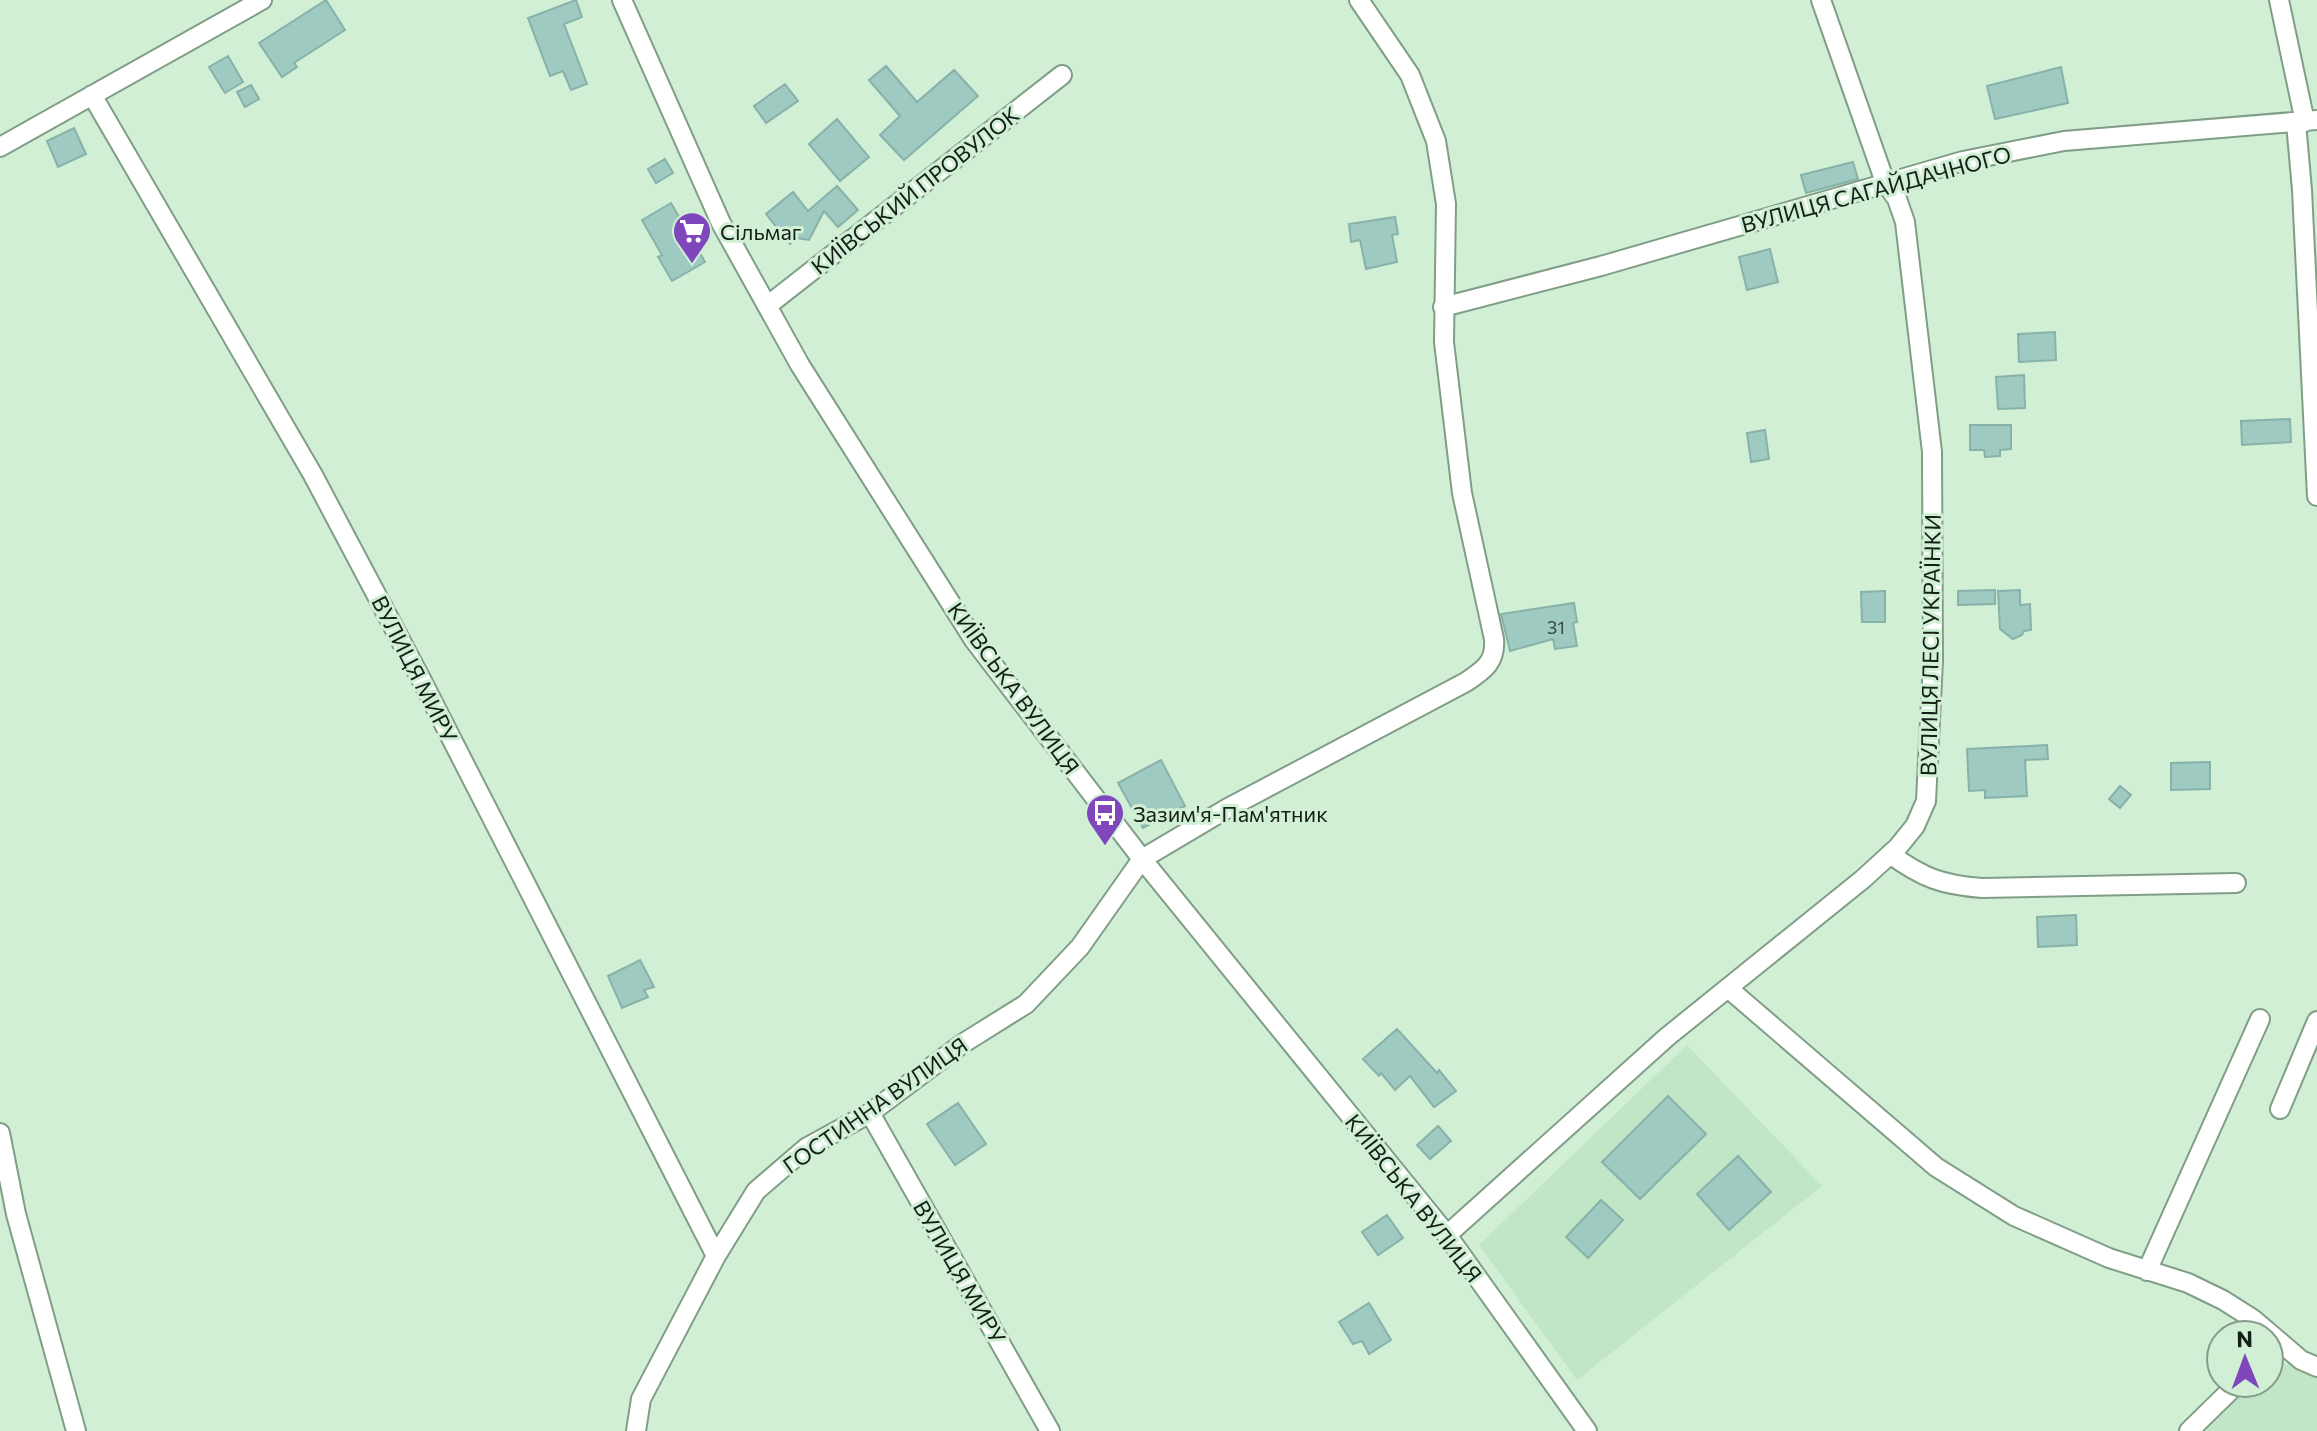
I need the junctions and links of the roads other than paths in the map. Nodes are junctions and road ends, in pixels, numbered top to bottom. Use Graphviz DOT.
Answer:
graph roads {
  1 [pos="262,0"];
  2 [pos="622,0"];
  3 [pos="1359,0"];
  4 [pos="1821,0"];
  5 [pos="2279,0"];
  6 [pos="1062,75"];
  7 [pos="92,95"];
  8 [pos="2306,122"];
  9 [pos="0,147"];
  10 [pos="1885,182"];
  11 [pos="767,306"];
  12 [pos="1443,307"];
  13 [pos="2317,496"];
  14 [pos="1890,854"];
  15 [pos="1142,859"];
  16 [pos="2236,883"];
  17 [pos="1729,989"];
  18 [pos="2260,1019"];
  19 [pos="2317,1021"];
  20 [pos="2280,1109"];
  21 [pos="870,1113"];
  22 [pos="0,1133"];
  23 [pos="1447,1235"];
  24 [pos="716,1256"];
  25 [pos="2147,1271"];
  26 [pos="2253,1319"];
  27 [pos="2285,1352"];
  28 [pos="2317,1367"];
  29 [pos="2222,1399"];
  30 [pos="76,1431"];
  31 [pos="636,1431"];
  32 [pos="1050,1431"];
  33 [pos="1587,1431"];
  34 [pos="2189,1431"];
  1 -- 7 [label="street"];
  2 -- 11 [label="street, КИЇВСЬКА ВУЛИЦЯ"];
  3 -- 12 [label="street"];
  4 -- 10 [label="street, ВУЛИЦЯ ЛЕСІ УКРАЇНКИ"];
  5 -- 8 [label="street"];
  6 -- 11 [label="street, КИЇВСЬКИЙ ПРОВУЛОК"];
  7 -- 9 [label="street"];
  7 -- 24 [label="street, ВУЛИЦЯ МИРУ"];
  8 -- 10 [label="street, ВУЛИЦЯ САГАЙДАЧНОГО"];
  8 -- 13 [label="street"];
  10 -- 12 [label="street, ВУЛИЦЯ САГАЙДАЧНОГО"];
  10 -- 14 [label="street, ВУЛИЦЯ ЛЕСІ УКРАЇНКИ"];
  11 -- 15 [label="street, КИЇВСЬКА ВУЛИЦЯ"];
  12 -- 15 [label="street"];
  14 -- 16 [label="street"];
  14 -- 17 [label="street, ВУЛИЦЯ ЛЕСІ УКРАЇНКИ"];
  15 -- 21 [label="street, ГОСТИННА ВУЛИЦЯ"];
  15 -- 23 [label="street, КИЇВСЬКА ВУЛИЦЯ"];
  17 -- 23 [label="street, ВУЛИЦЯ ЛЕСІ УКРАЇНКИ"];
  17 -- 25 [label="street"];
  18 -- 25 [label="street"];
  19 -- 20 [label="street"];
  21 -- 24 [label="street, ГОСТИННА ВУЛИЦЯ"];
  21 -- 32 [label="street, ВУЛИЦЯ МИРУ"];
  22 -- 30 [label="street"];
  23 -- 33 [label="street, КИЇВСЬКА ВУЛИЦЯ"];
  24 -- 31 [label="street, ГОСТИННА ВУЛИЦЯ"];
  25 -- 26 [label="street"];
  27 -- 28 [label="street"];
  29 -- 34 [label="street"];
}
